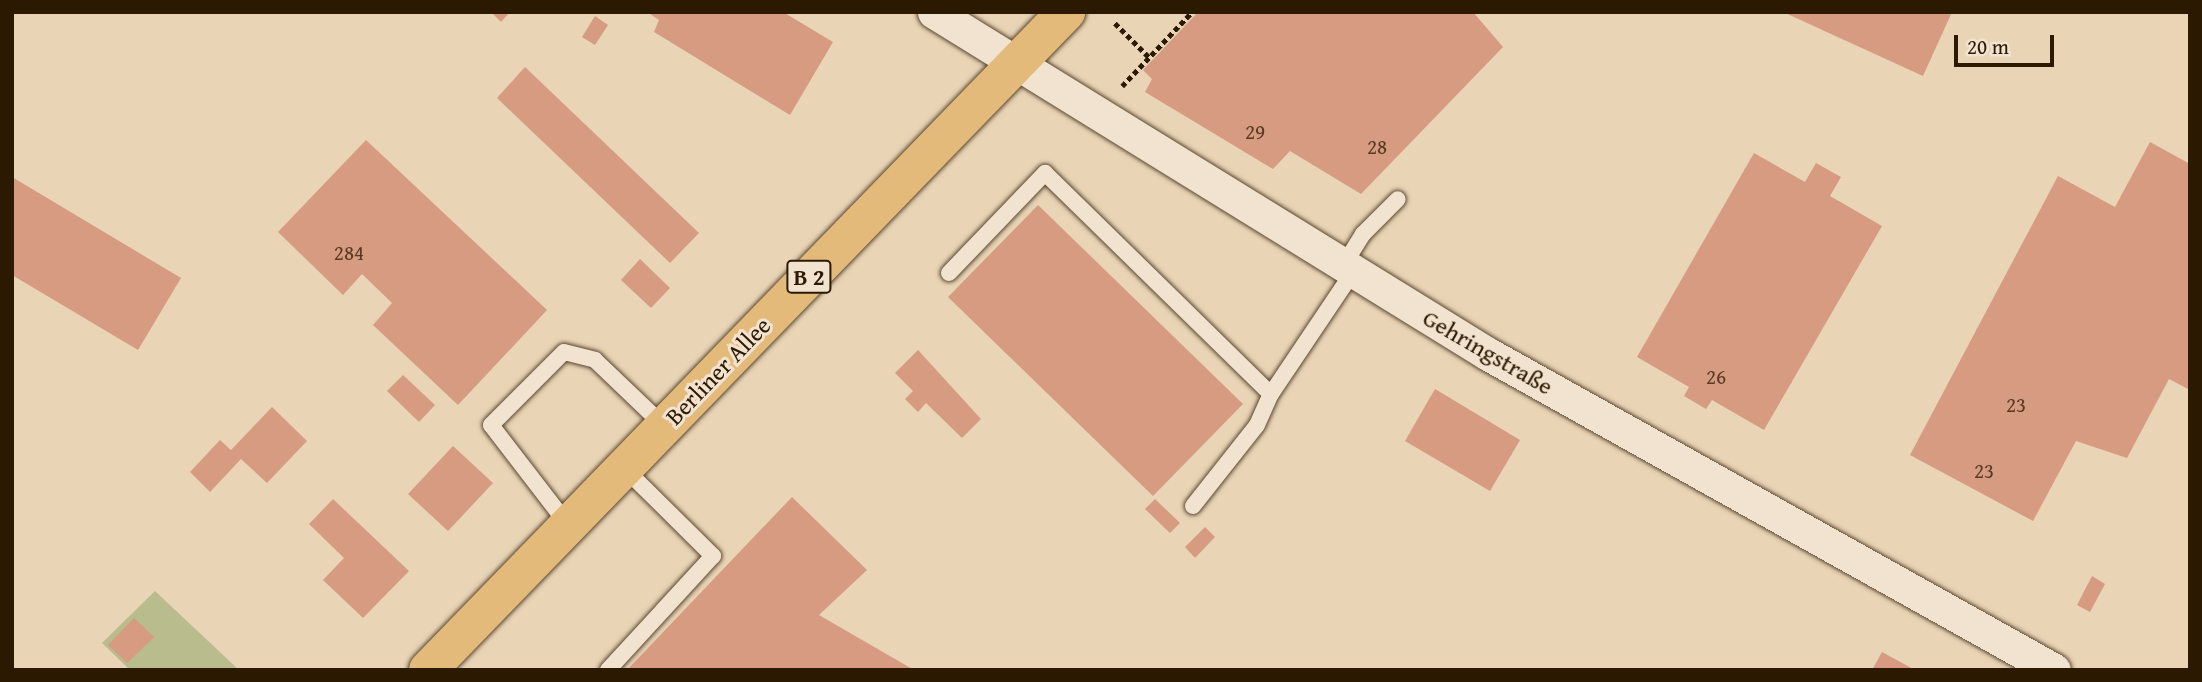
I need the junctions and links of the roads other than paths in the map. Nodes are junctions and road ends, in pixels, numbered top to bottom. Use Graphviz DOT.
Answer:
graph roads {
  1 [pos="934,12"];
  2 [pos="1066,12"];
  3 [pos="1017,62"];
  4 [pos="1398,199"];
  5 [pos="1348,269"];
  6 [pos="948,273"];
  7 [pos="1271,394"];
  8 [pos="664,426"];
  9 [pos="624,468"];
  10 [pos="1193,506"];
  11 [pos="568,525"];
  12 [pos="428,670"];
  13 [pos="608,670"];
  14 [pos="2054,670"];
  1 -- 3 [label="street, Gehringstraße"];
  2 -- 3 [label="main road, Berliner Allee / B 2"];
  3 -- 5 [label="street, Gehringstraße"];
  3 -- 8 [label="main road, Berliner Allee / B 2"];
  4 -- 5 [label="lane"];
  5 -- 7 [label="lane"];
  5 -- 14 [label="street, Gehringstraße"];
  6 -- 7 [label="lane"];
  7 -- 10 [label="lane"];
  8 -- 9 [label="main road, Berliner Allee / B 2"];
  8 -- 11 [label="lane"];
  9 -- 11 [label="main road, Berliner Allee / B 2"];
  9 -- 13 [label="lane"];
  11 -- 12 [label="main road, Berliner Allee / B 2"];
}
